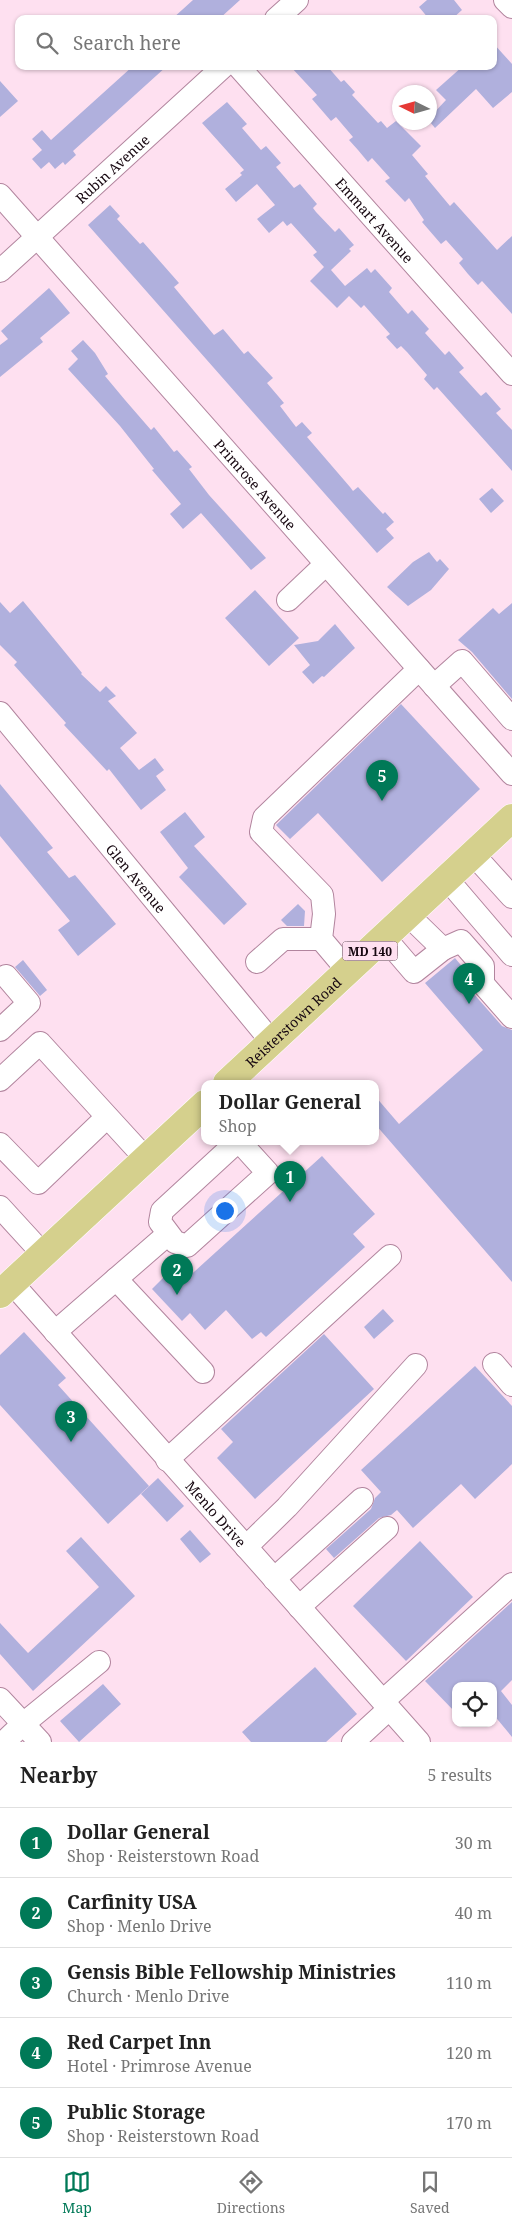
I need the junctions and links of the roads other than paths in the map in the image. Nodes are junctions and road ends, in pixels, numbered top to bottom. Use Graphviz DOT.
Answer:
graph roads {
  1 [pos="297,0"];
  2 [pos="505,0"];
  3 [pos="512,7"];
  4 [pos="280,15"];
  5 [pos="220,70"];
  6 [pos="242,70"];
  7 [pos="0,195"];
  8 [pos="36,237"];
  9 [pos="0,270"];
  10 [pos="512,374"];
  11 [pos="326,564"];
  12 [pos="288,600"];
  13 [pos="418,669"];
  14 [pos="434,686"];
  15 [pos="0,713"];
  16 [pos="512,719"];
  17 [pos="512,774"];
  18 [pos="512,818"];
  19 [pos="473,854"];
  20 [pos="447,879"];
  21 [pos="512,897"];
  22 [pos="408,915"];
  23 [pos="384,937"];
  24 [pos="320,939"];
  25 [pos="443,949"];
  26 [pos="512,955"];
  27 [pos="257,962"];
  28 [pos="348,971"];
  29 [pos="6,976"];
  30 [pos="512,1017"];
  31 [pos="0,1030"];
  32 [pos="272,1042"];
  33 [pos="0,1080"];
  34 [pos="230,1080"];
  35 [pos="201,1108"];
  36 [pos="107,1117"];
  37 [pos="0,1144"];
  38 [pos="234,1145"];
  39 [pos="242,1145"];
  40 [pos="146,1159"];
  41 [pos="0,1207"];
  42 [pos="168,1234"];
  43 [pos="42,1254"];
  44 [pos="390,1256"];
  45 [pos="116,1279"];
  46 [pos="6,1289"];
  47 [pos="55,1332"];
  48 [pos="494,1364"];
  49 [pos="416,1365"];
  50 [pos="203,1372"];
  51 [pos="512,1384"];
  52 [pos="167,1460"];
  53 [pos="362,1499"];
  54 [pos="387,1528"];
  55 [pos="246,1547"];
  56 [pos="274,1579"];
  57 [pos="512,1584"];
  58 [pos="298,1607"];
  59 [pos="99,1662"];
  60 [pos="0,1699"];
  61 [pos="386,1705"];
  62 [pos="23,1724"];
  63 [pos="4,1742"];
  64 [pos="40,1742"];
  65 [pos="353,1742"];
  66 [pos="419,1742"];
  1 -- 4 [label="street"];
  2 -- 3 [label="street"];
  5 -- 8 [label="street, Rubin Avenue"];
  6 -- 10 [label="street, Emmart Avenue"];
  7 -- 8 [label="street, Primrose Avenue"];
  8 -- 9 [label="street, Rubin Avenue"];
  8 -- 11 [label="street, Primrose Avenue"];
  11 -- 12 [label="street"];
  11 -- 13 [label="street, Primrose Avenue"];
  13 -- 14 [label="street, Primrose Avenue"];
  13 -- 24 [label="street"];
  14 -- 16 [label="street"];
  14 -- 17 [label="street, Primrose Avenue"];
  15 -- 32 [label="street, Glen Avenue"];
  18 -- 19 [label="main road, Reisterstown Road / MD 140"];
  19 -- 20 [label="main road, Reisterstown Road / MD 140"];
  19 -- 21 [label="street"];
  20 -- 22 [label="main road, Reisterstown Road / MD 140"];
  20 -- 26 [label="street"];
  22 -- 23 [label="main road, Reisterstown Road / MD 140"];
  22 -- 25 [label="street"];
  23 -- 25 [label="street"];
  23 -- 28 [label="main road, Reisterstown Road / MD 140"];
  24 -- 27 [label="street"];
  24 -- 28 [label="street"];
  25 -- 30 [label="street"];
  28 -- 32 [label="main road, Reisterstown Road / MD 140"];
  29 -- 31 [label="street"];
  32 -- 34 [label="main road, Reisterstown Road / MD 140"];
  33 -- 36 [label="street"];
  35 -- 40 [label="main road"];
  36 -- 37 [label="street"];
  36 -- 40 [label="street"];
  38 -- 42 [label="street"];
  39 -- 42 [label="street"];
  40 -- 43 [label="main road"];
  41 -- 43 [label="street"];
  42 -- 45 [label="street"];
  43 -- 46 [label="main road"];
  44 -- 52 [label="street"];
  45 -- 47 [label="street"];
  45 -- 50 [label="street"];
  46 -- 47 [label="street, Menlo Drive"];
  47 -- 52 [label="street, Menlo Drive"];
  48 -- 51 [label="street"];
  49 -- 55 [label="street"];
  52 -- 55 [label="street, Menlo Drive"];
  53 -- 56 [label="street"];
  54 -- 58 [label="street"];
  55 -- 56 [label="street, Menlo Drive"];
  56 -- 58 [label="street, Menlo Drive"];
  57 -- 61 [label="street"];
  58 -- 61 [label="street, Menlo Drive"];
  59 -- 62 [label="street"];
  60 -- 62 [label="street"];
  61 -- 65 [label="street"];
  61 -- 66 [label="street, Menlo Drive"];
  62 -- 63 [label="street"];
  62 -- 64 [label="street"];
}
